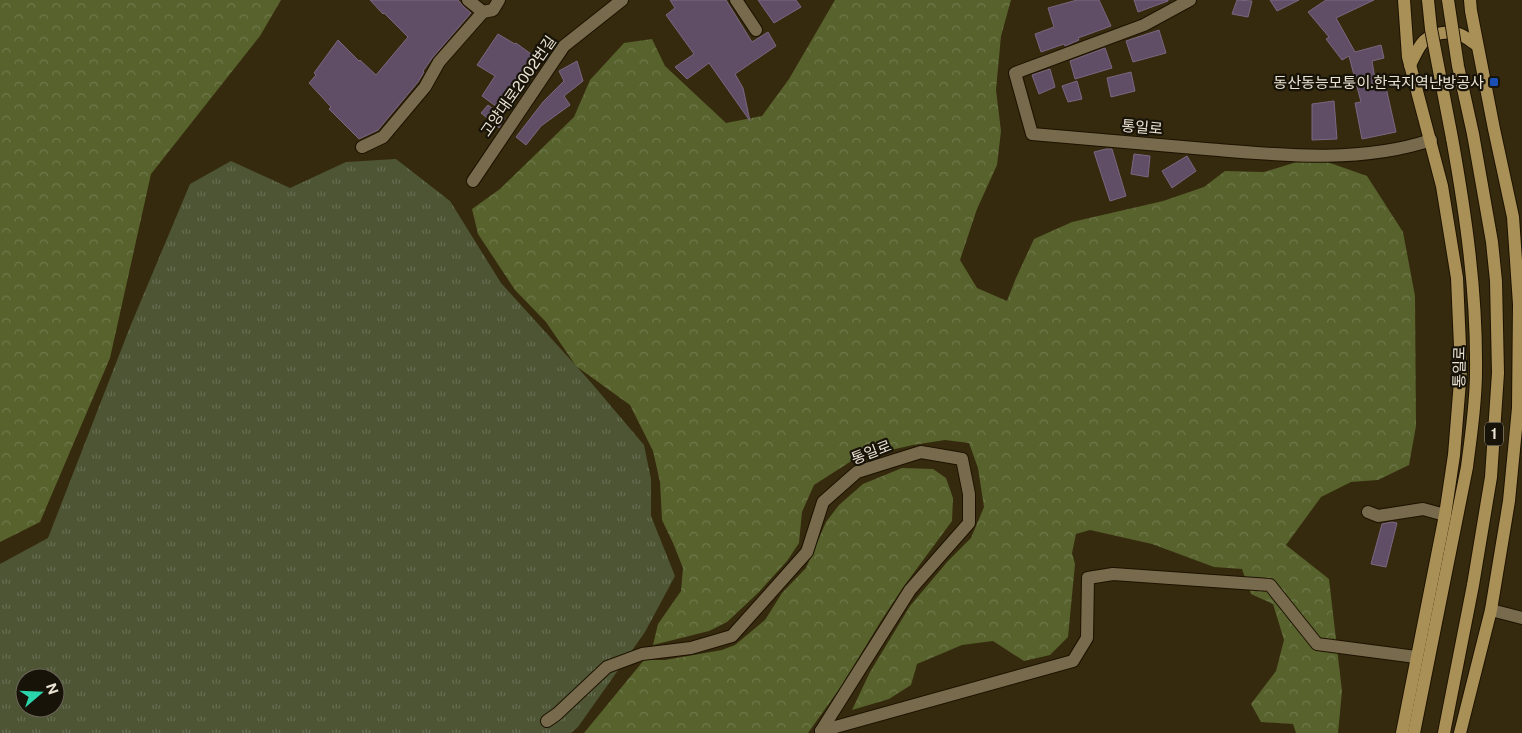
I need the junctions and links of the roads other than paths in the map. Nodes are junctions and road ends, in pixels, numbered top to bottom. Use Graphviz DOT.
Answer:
graph roads {
  1 [pos="468,0"];
  2 [pos="499,0"];
  3 [pos="622,0"];
  4 [pos="736,0"];
  5 [pos="1190,0"];
  6 [pos="1398,0"];
  7 [pos="1404,0"];
  8 [pos="1428,0"];
  9 [pos="1448,0"];
  10 [pos="1470,0"];
  11 [pos="482,12"];
  12 [pos="1405,17"];
  13 [pos="756,30"];
  14 [pos="1477,45"];
  15 [pos="1410,65"];
  16 [pos="1431,140"];
  17 [pos="362,147"];
  18 [pos="473,181"];
  19 [pos="1368,512"];
  20 [pos="1445,515"];
  21 [pos="1491,610"];
  22 [pos="1522,618"];
  23 [pos="1416,657"];
  24 [pos="547,721"];
  25 [pos="821,732"];
  26 [pos="1402,733"];
  27 [pos="1414,733"];
  28 [pos="1444,733"];
  29 [pos="1460,733"];
  1 -- 11 [label="street"];
  2 -- 11 [label="street"];
  3 -- 18 [label="street, 고양대로2002번길"];
  4 -- 13 [label="street"];
  5 -- 16 [label="street, 통일로"];
  6 -- 12 [label="main road"];
  7 -- 12 [label="main road"];
  8 -- 27 [label="main road, 통일로 / 1, bridge"];
  9 -- 28 [label="main road, 1, bridge"];
  10 -- 14 [label="main road"];
  11 -- 17 [label="street"];
  12 -- 15 [label="main road"];
  14 -- 15 [label="main road"];
  14 -- 21 [label="main road"];
  15 -- 16 [label="main road"];
  16 -- 20 [label="main road"];
  19 -- 20 [label="street"];
  20 -- 23 [label="main road"];
  21 -- 22 [label="street"];
  21 -- 29 [label="main road"];
  23 -- 25 [label="street, 통일로"];
  23 -- 26 [label="main road"];
  24 -- 25 [label="street, 통일로"];
}
